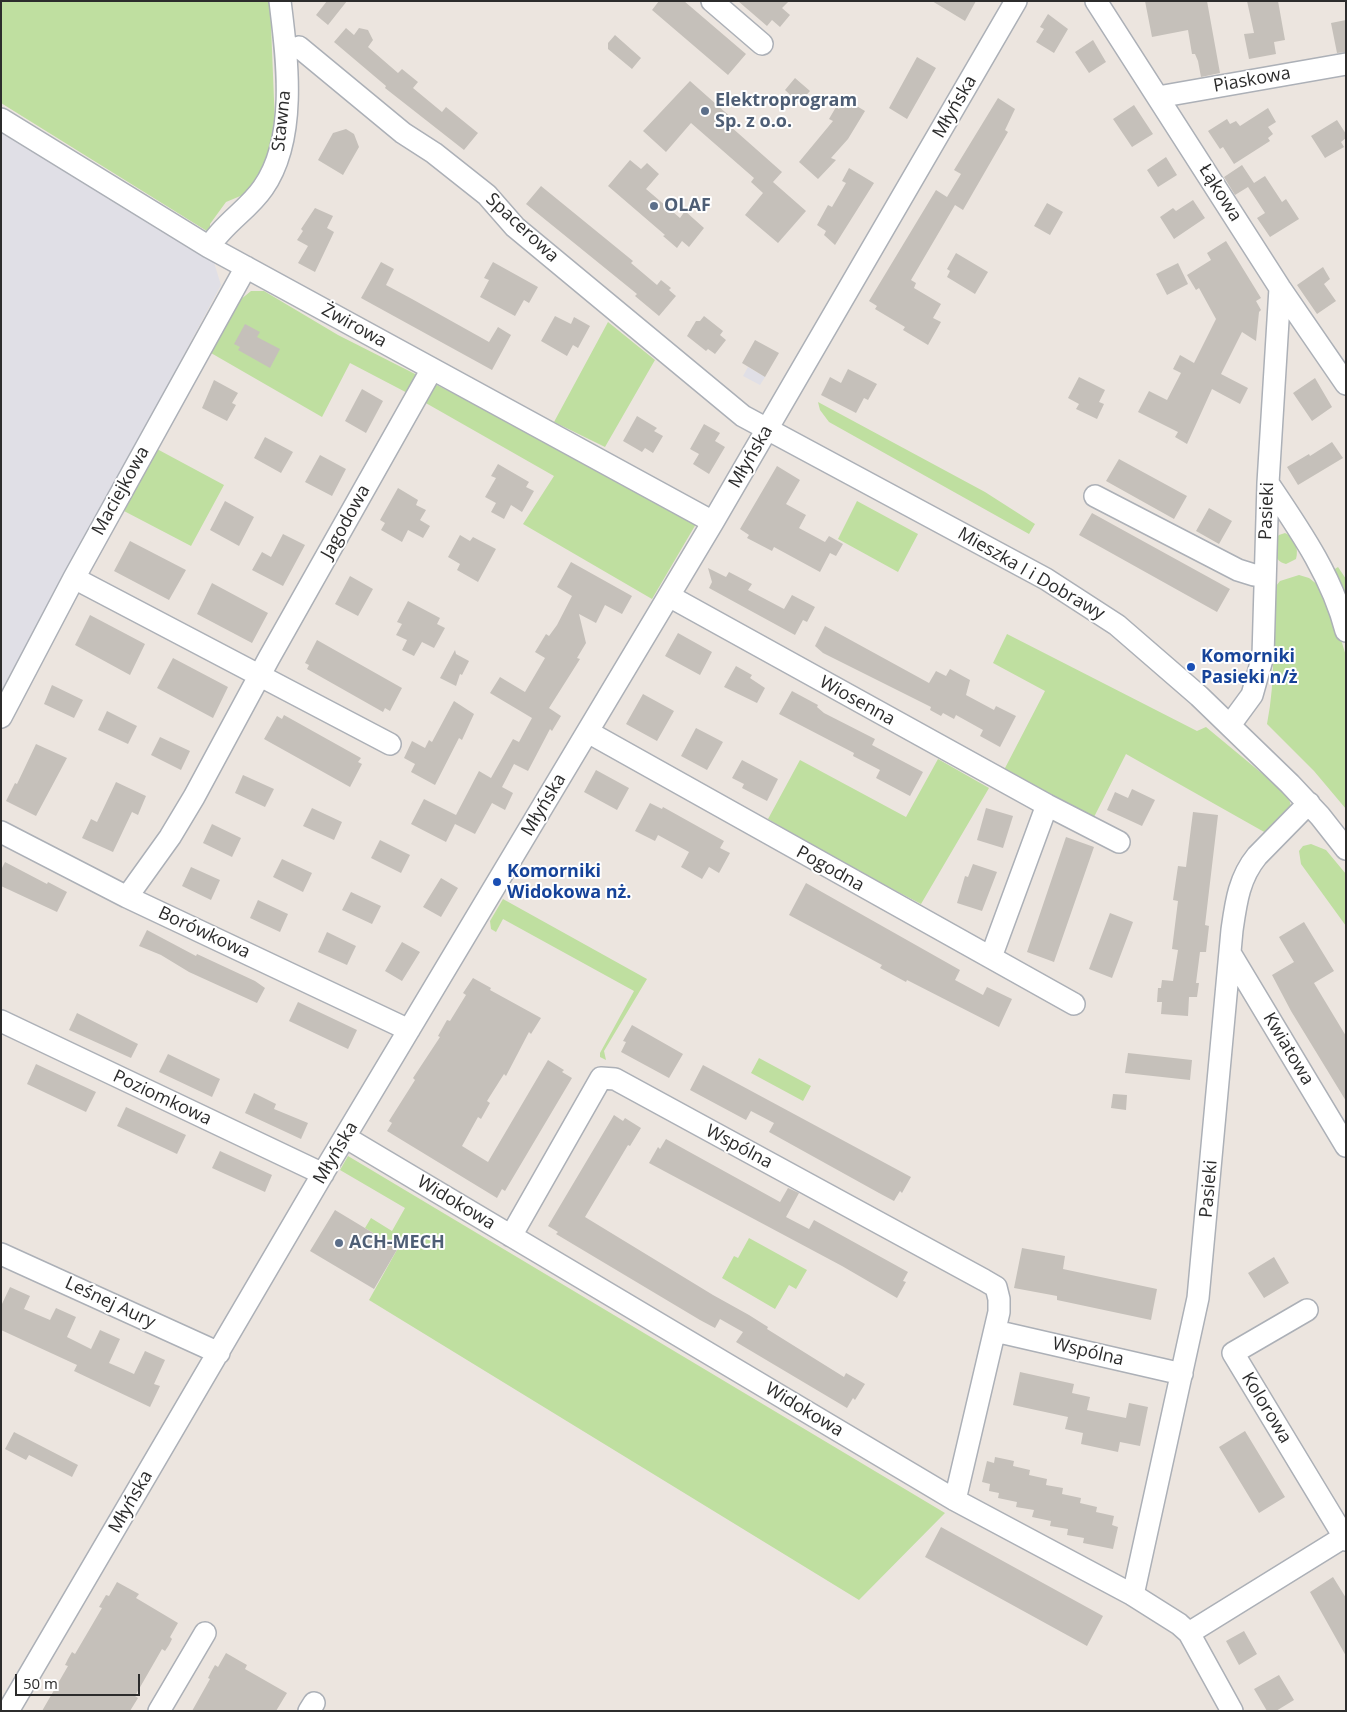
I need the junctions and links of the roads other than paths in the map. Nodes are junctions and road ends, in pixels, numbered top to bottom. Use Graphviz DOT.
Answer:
graph roads {
  1 [pos="280,1"];
  2 [pos="712,1"];
  3 [pos="1016,1"];
  4 [pos="1096,1"];
  5 [pos="762,44"];
  6 [pos="299,47"];
  7 [pos="1346,64"];
  8 [pos="1158,97"];
  9 [pos="1,119"];
  10 [pos="210,246"];
  11 [pos="246,267"];
  12 [pos="1280,288"];
  13 [pos="432,369"];
  14 [pos="1346,384"];
  15 [pos="767,429"];
  16 [pos="1268,483"];
  17 [pos="1094,496"];
  18 [pos="713,522"];
  19 [pos="1265,575"];
  20 [pos="81,582"];
  21 [pos="669,596"];
  22 [pos="1346,631"];
  23 [pos="260,676"];
  24 [pos="1,717"];
  25 [pos="1230,725"];
  26 [pos="588,732"];
  27 [pos="390,744"];
  28 [pos="1309,803"];
  29 [pos="1047,805"];
  30 [pos="1,832"];
  31 [pos="1119,842"];
  32 [pos="1346,849"];
  33 [pos="127,897"];
  34 [pos="1230,953"];
  35 [pos="991,958"];
  36 [pos="1074,1004"];
  37 [pos="1,1022"];
  38 [pos="409,1030"];
  39 [pos="345,1137"];
  40 [pos="1346,1146"];
  41 [pos="323,1174"];
  42 [pos="510,1236"];
  43 [pos="1,1254"];
  44 [pos="1307,1310"];
  45 [pos="995,1331"];
  46 [pos="219,1353"];
  47 [pos="1182,1374"];
  48 [pos="955,1500"];
  49 [pos="1345,1538"];
  50 [pos="1133,1596"];
  51 [pos="205,1633"];
  52 [pos="1189,1633"];
  53 [pos="7,1705"];
  54 [pos="159,1711"];
  55 [pos="1232,1711"];
  1 -- 10 [label="street, Stawna"];
  2 -- 5 [label="street"];
  3 -- 15 [label="street, Młyńska"];
  4 -- 8 [label="street, Łąkowa"];
  6 -- 15 [label="street, Spacerowa"];
  7 -- 8 [label="street, Piaskowa"];
  8 -- 12 [label="street, Łąkowa"];
  9 -- 10 [label="street, Żwirowa"];
  10 -- 11 [label="street, Żwirowa"];
  11 -- 13 [label="street, Żwirowa"];
  11 -- 20 [label="street, Maciejkowa"];
  12 -- 14 [label="street, Łąkowa"];
  12 -- 16 [label="street, Pasieki"];
  13 -- 18 [label="street, Żwirowa"];
  13 -- 23 [label="street, Jagodowa"];
  15 -- 18 [label="street, Młyńska"];
  15 -- 25 [label="street, Mieszka I i Dobrawy"];
  16 -- 19 [label="street, Pasieki"];
  16 -- 22 [label="street"];
  17 -- 19 [label="street"];
  18 -- 21 [label="street, Młyńska"];
  19 -- 25 [label="street, Pasieki"];
  20 -- 23 [label="street"];
  20 -- 24 [label="street, Maciejkowa"];
  21 -- 26 [label="street, Młyńska"];
  21 -- 29 [label="street, Wiosenna"];
  23 -- 27 [label="street"];
  23 -- 33 [label="street, Jagodowa"];
  25 -- 28 [label="street, Mieszka I i Dobrawy"];
  26 -- 35 [label="street, Pogodna"];
  26 -- 38 [label="street, Młyńska"];
  28 -- 32 [label="street, Mieszka I i Dobrawy"];
  28 -- 34 [label="street, Pasieki"];
  29 -- 31 [label="street, Wiosenna"];
  29 -- 35 [label="street"];
  30 -- 33 [label="street, Borówkowa"];
  33 -- 38 [label="street, Borówkowa"];
  34 -- 40 [label="street, Kwiatowa"];
  34 -- 47 [label="street, Pasieki"];
  35 -- 36 [label="street, Pogodna"];
  37 -- 41 [label="street, Poziomkowa"];
  38 -- 39 [label="street, Młyńska"];
  39 -- 41 [label="street, Młyńska"];
  39 -- 42 [label="street, Widokowa"];
  41 -- 46 [label="street, Młyńska"];
  42 -- 45 [label="street, Wspólna"];
  42 -- 48 [label="street, Widokowa"];
  43 -- 46 [label="street, Leśnej Aury"];
  44 -- 49 [label="street, Kolorowa"];
  45 -- 47 [label="street, Wspólna"];
  45 -- 48 [label="street, Wspólna"];
  46 -- 53 [label="street, Młyńska"];
  47 -- 50 [label="street, Pasieki"];
  48 -- 50 [label="street, Widokowa"];
  49 -- 52 [label="street, Kolorowa"];
  50 -- 52 [label="street, Widokowa"];
  51 -- 54 [label="street"];
  52 -- 55 [label="street, Widokowa"];
}
